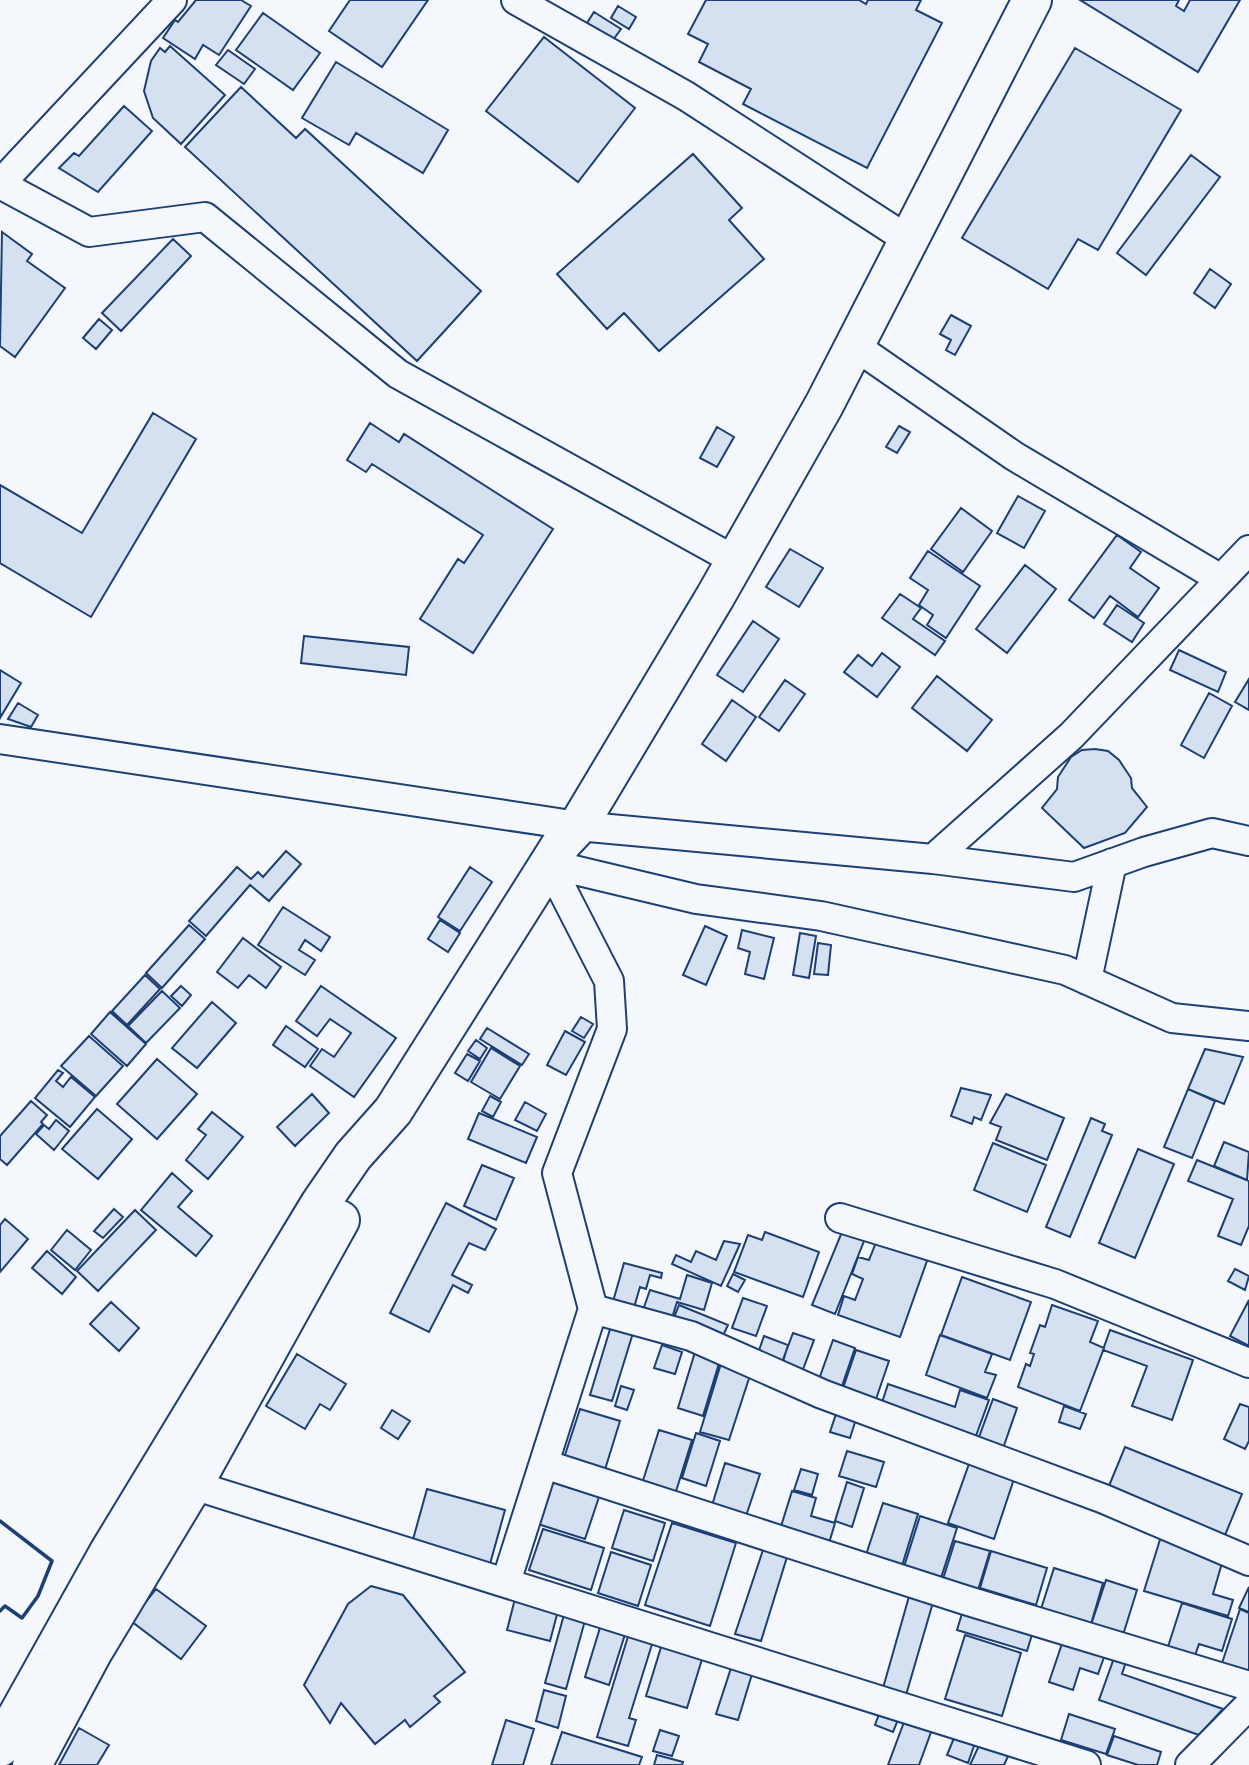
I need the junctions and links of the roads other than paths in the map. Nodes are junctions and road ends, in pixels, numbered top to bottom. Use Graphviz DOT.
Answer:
graph roads {
  1 [pos="172,0"];
  2 [pos="516,0"];
  3 [pos="1032,0"];
  4 [pos="0,184"];
  5 [pos="910,241"];
  6 [pos="855,346"];
  7 [pos="1249,550"];
  8 [pos="736,561"];
  9 [pos="1221,579"];
  10 [pos="0,739"];
  11 [pos="578,826"];
  12 [pos="1249,841"];
  13 [pos="933,859"];
  14 [pos="1112,863"];
  15 [pos="549,864"];
  16 [pos="1087,980"];
  17 [pos="1249,1026"];
  18 [pos="393,1111"];
  19 [pos="840,1218"];
  20 [pos="593,1309"];
  21 [pos="1249,1363"];
  22 [pos="544,1464"];
  23 [pos="193,1485"];
  24 [pos="1249,1561"];
  25 [pos="506,1582"];
  26 [pos="1249,1686"];
  27 [pos="1249,1705"];
  28 [pos="0,1747"];
  29 [pos="32,1765"];
  30 [pos="1086,1765"];
  31 [pos="1190,1765"];
  1 -- 4 [label="street"];
  2 -- 5 [label="street"];
  3 -- 5 [label="main road"];
  4 -- 8 [label="street"];
  5 -- 6 [label="main road"];
  6 -- 8 [label="main road"];
  6 -- 9 [label="street"];
  7 -- 9 [label="street"];
  8 -- 11 [label="main road"];
  9 -- 13 [label="street"];
  10 -- 11 [label="street"];
  11 -- 13 [label="street"];
  11 -- 15 [label="main road"];
  12 -- 14 [label="street"];
  13 -- 14 [label="street"];
  14 -- 16 [label="street"];
  15 -- 16 [label="street"];
  15 -- 18 [label="main road"];
  15 -- 20 [label="street"];
  16 -- 17 [label="street"];
  18 -- 23 [label="main road"];
  18 -- 28 [label="main road"];
  19 -- 21 [label="street"];
  20 -- 22 [label="street"];
  20 -- 24 [label="street"];
  22 -- 25 [label="street"];
  22 -- 26 [label="street"];
  23 -- 25 [label="street"];
  23 -- 29 [label="main road"];
  25 -- 30 [label="street"];
  27 -- 31 [label="street"];
}
